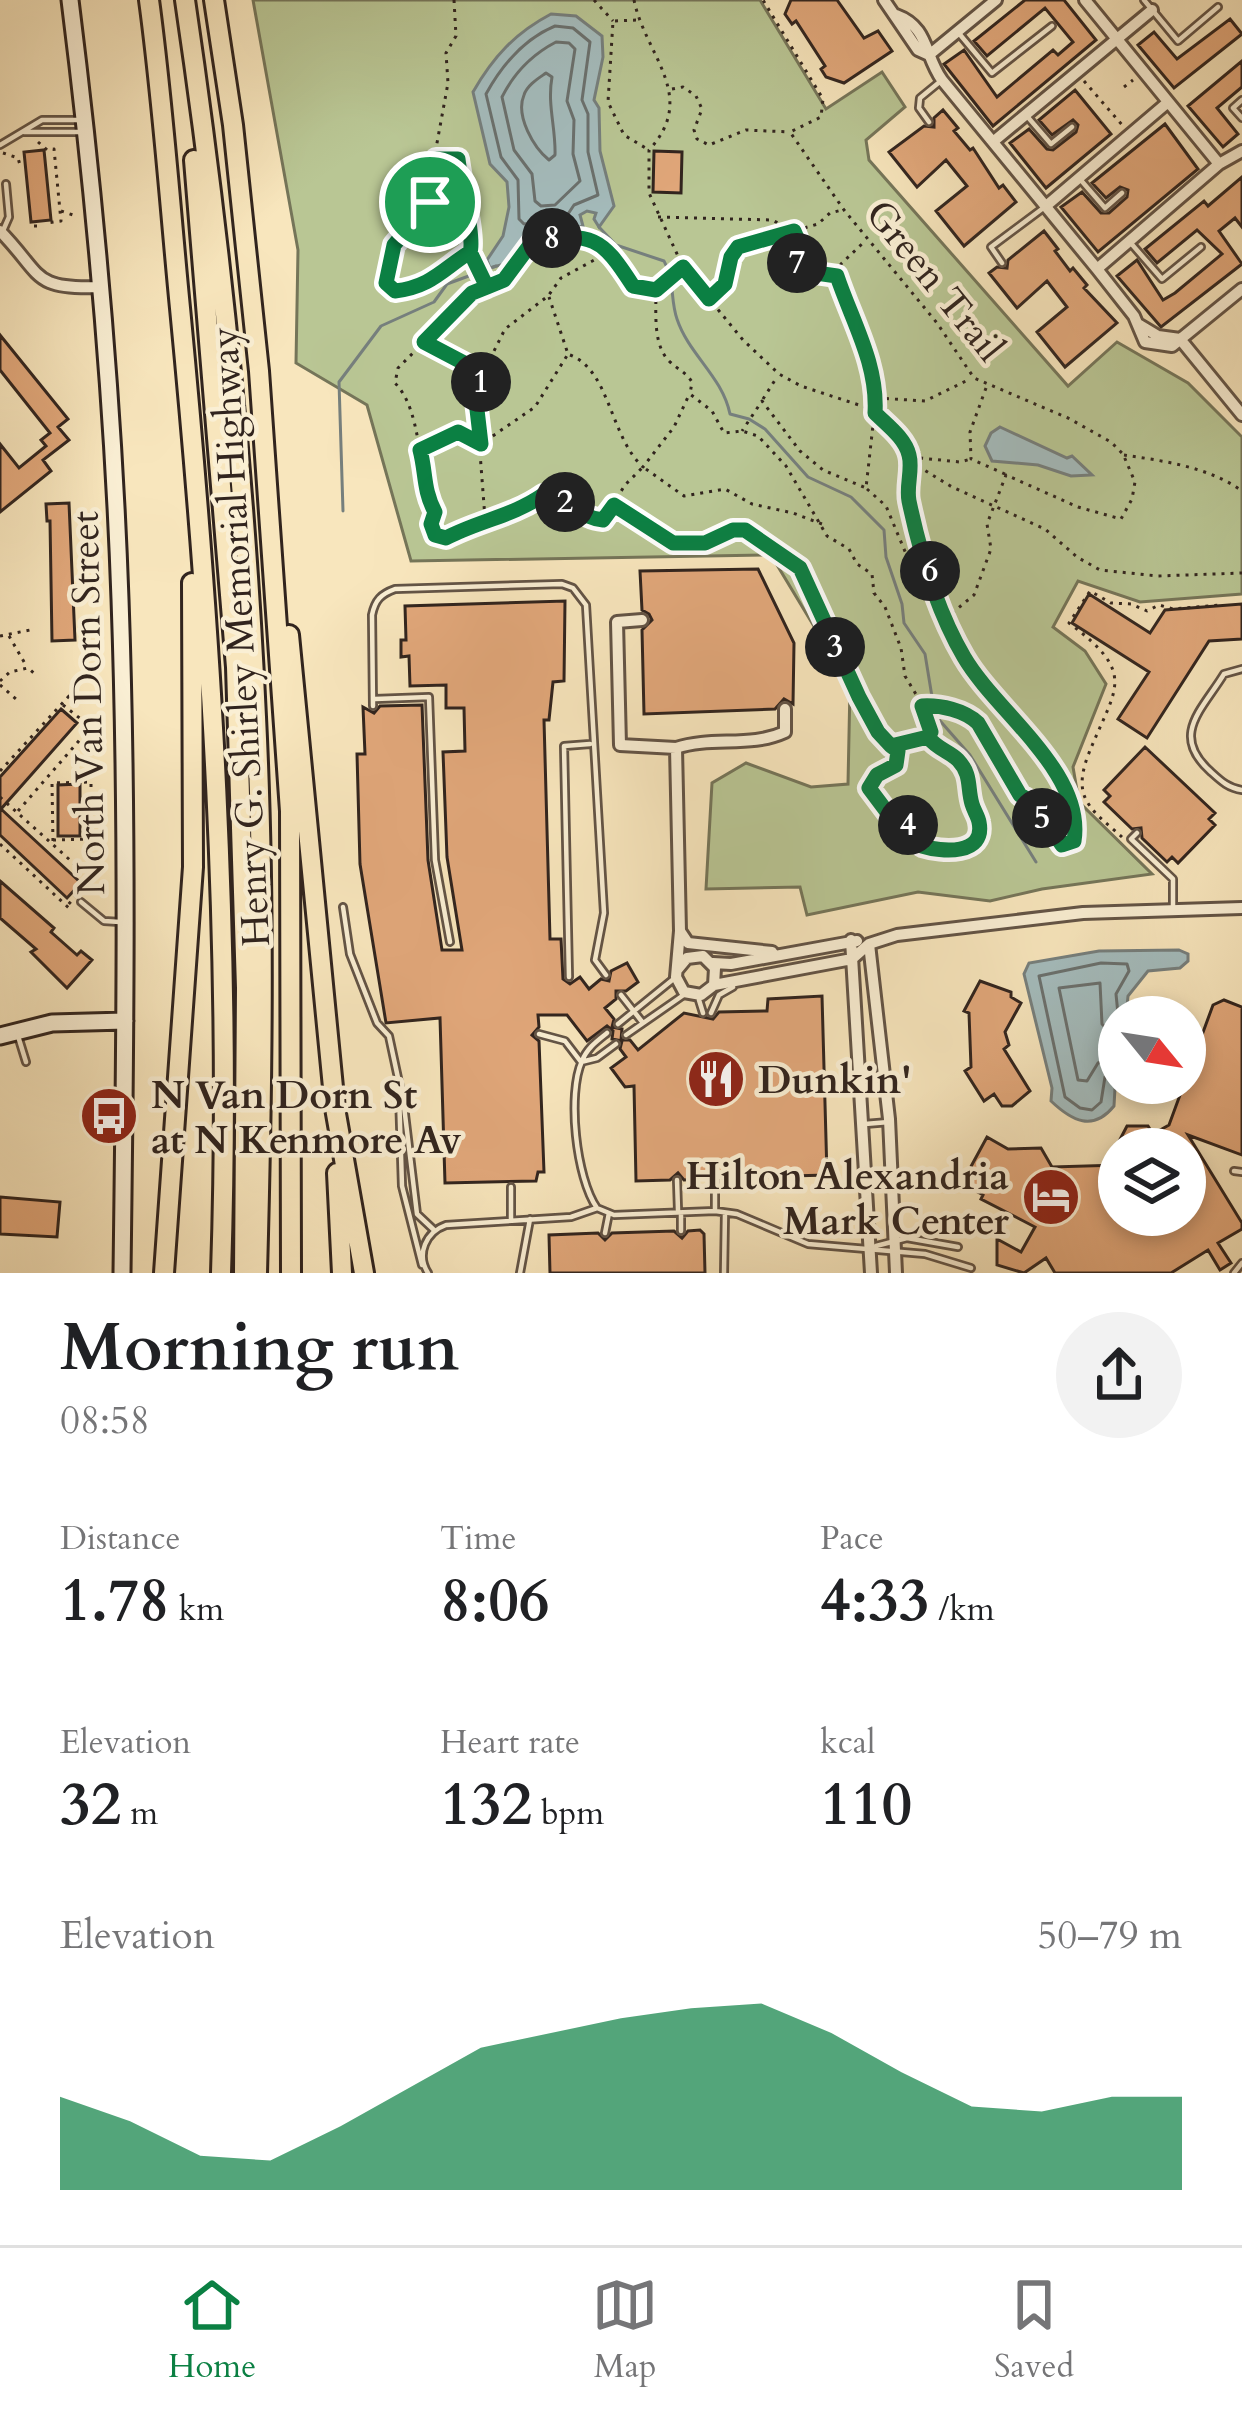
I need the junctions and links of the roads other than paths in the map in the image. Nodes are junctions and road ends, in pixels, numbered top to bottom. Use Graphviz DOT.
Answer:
graph roads {
  1 [pos="70,0"];
  2 [pos="149,0"];
  3 [pos="183,0"];
  4 [pos="214,0"];
  5 [pos="884,0"];
  6 [pos="996,0"];
  7 [pos="1085,0"];
  8 [pos="1148,5"];
  9 [pos="1218,7"];
  10 [pos="1052,26"];
  11 [pos="957,31"];
  12 [pos="1117,40"];
  13 [pos="929,55"];
  14 [pos="942,80"];
  15 [pos="1242,100"];
  16 [pos="1167,103"];
  17 [pos="1026,115"];
  18 [pos="1242,118"];
  19 [pos="928,122"];
  20 [pos="85,126"];
  21 [pos="1072,128"];
  22 [pos="24,132"];
  23 [pos="994,141"];
  24 [pos="0,148"];
  25 [pos="1242,151"];
  26 [pos="1220,164"];
  27 [pos="1079,178"];
  28 [pos="6,184"];
  29 [pos="1122,194"];
  30 [pos="1046,206"];
  31 [pos="1,232"];
  32 [pos="1129,241"];
  33 [pos="1202,248"];
  34 [pos="1002,262"];
  35 [pos="1097,269"];
  36 [pos="101,287"];
  37 [pos="1242,289"];
  38 [pos="1180,339"];
  39 [pos="260,371"];
  40 [pos="1242,415"];
  41 [pos="191,428"];
  42 [pos="642,620"];
  43 [pos="1242,669"];
  44 [pos="785,709"];
  45 [pos="592,744"];
  46 [pos="676,748"];
  47 [pos="1242,790"];
  48 [pos="1134,836"];
  49 [pos="76,899"];
  50 [pos="344,907"];
  51 [pos="1242,908"];
  52 [pos="1173,910"];
  53 [pos="126,922"];
  54 [pos="680,931"];
  55 [pos="851,940"];
  56 [pos="450,942"];
  57 [pos="869,944"];
  58 [pos="782,953"];
  59 [pos="852,959"];
  60 [pos="712,963"];
  61 [pos="676,974"];
  62 [pos="606,975"];
  63 [pos="569,977"];
  64 [pos="739,983"];
  65 [pos="715,985"];
  66 [pos="691,994"];
  67 [pos="621,995"];
  68 [pos="633,1010"];
  69 [pos="125,1021"];
  70 [pos="643,1022"];
  71 [pos="618,1024"];
  72 [pos="8,1033"];
  73 [pos="608,1033"];
  74 [pos="539,1034"];
  75 [pos="626,1035"];
  76 [pos="616,1044"];
  77 [pos="26,1062"];
  78 [pos="581,1062"];
  79 [pos="399,1088"];
  80 [pos="335,1108"];
  81 [pos="889,1121"];
  82 [pos="865,1124"];
  83 [pos="715,1179"];
  84 [pos="677,1180"];
  85 [pos="511,1187"];
  86 [pos="596,1208"];
  87 [pos="715,1211"];
  88 [pos="724,1212"];
  89 [pos="609,1213"];
  90 [pos="680,1213"];
  91 [pos="530,1219"];
  92 [pos="511,1220"];
  93 [pos="434,1229"];
  94 [pos="681,1231"];
  95 [pos="605,1233"];
  96 [pos="896,1246"];
  97 [pos="958,1246"];
  98 [pos="870,1247"];
  99 [pos="1242,1263"];
  100 [pos="971,1268"];
  101 [pos="426,1270"];
  102 [pos="122,1273"];
  103 [pos="164,1273"];
  104 [pos="221,1273"];
  105 [pos="244,1273"];
  106 [pos="257,1273"];
  107 [pos="291,1273"];
  108 [pos="342,1273"];
  109 [pos="364,1273"];
  110 [pos="520,1273"];
  111 [pos="724,1273"];
  112 [pos="871,1273"];
  113 [pos="896,1273"];
  114 [pos="1234,1273"];
  1 -- 20 [label="main road, North Van Dorn Street"];
  2 -- 41 [label="highway, Henry G. Shirley Memorial Highway"];
  3 -- 105 [label="highway"];
  3 -- 106 [label="highway"];
  4 -- 39 [label="highway, Henry G. Shirley Memorial Highway"];
  5 -- 13 [label="street"];
  6 -- 11 [label="street"];
  7 -- 12 [label="street"];
  8 -- 9 [label="lane"];
  8 -- 12 [label="street"];
  10 -- 11 [label="lane"];
  11 -- 13 [label="street"];
  12 -- 16 [label="street"];
  12 -- 17 [label="street"];
  13 -- 14 [label="street"];
  14 -- 19 [label="lane"];
  14 -- 23 [label="street"];
  15 -- 18 [label="lane"];
  16 -- 26 [label="street"];
  16 -- 27 [label="street"];
  17 -- 21 [label="lane"];
  17 -- 23 [label="street"];
  20 -- 22 [label="lane"];
  20 -- 22 [label="lane"];
  20 -- 36 [label="main road, North Van Dorn Street"];
  22 -- 24 [label="lane"];
  23 -- 30 [label="street"];
  25 -- 26 [label="street"];
  26 -- 32 [label="street"];
  27 -- 29 [label="lane"];
  27 -- 30 [label="street"];
  28 -- 31 [label="lane"];
  30 -- 34 [label="lane"];
  30 -- 35 [label="street"];
  31 -- 36 [label="street"];
  32 -- 33 [label="lane"];
  32 -- 35 [label="street"];
  35 -- 38 [label="street"];
  36 -- 53 [label="main road, North Van Dorn Street"];
  37 -- 38 [label="street"];
  38 -- 40 [label="street"];
  39 -- 80 [label="highway"];
  39 -- 107 [label="highway, Henry G. Shirley Memorial Highway"];
  41 -- 103 [label="highway"];
  41 -- 104 [label="highway, Henry G. Shirley Memorial Highway"];
  42 -- 46 [label="street"];
  43 -- 47 [label="lane"];
  44 -- 46 [label="street"];
  45 -- 56 [label="lane"];
  45 -- 62 [label="lane"];
  45 -- 63 [label="lane"];
  46 -- 54 [label="street"];
  48 -- 52 [label="lane"];
  49 -- 53 [label="lane"];
  50 -- 79 [label="lane"];
  51 -- 52 [label="street"];
  52 -- 57 [label="street"];
  53 -- 69 [label="main road, North Van Dorn Street"];
  54 -- 58 [label="street"];
  54 -- 61 [label="street"];
  55 -- 57 [label="street"];
  55 -- 58 [label="street"];
  55 -- 59 [label="street"];
  57 -- 59 [label="street"];
  57 -- 81 [label="street"];
  58 -- 60 [label="street"];
  59 -- 64 [label="street"];
  59 -- 82 [label="street"];
  60 -- 61 [label="street"];
  60 -- 65 [label="street"];
  61 -- 66 [label="street"];
  61 -- 68 [label="lane"];
  64 -- 65 [label="street"];
  64 -- 66 [label="lane"];
  65 -- 66 [label="street"];
  66 -- 70 [label="lane"];
  67 -- 68 [label="lane"];
  68 -- 70 [label="lane"];
  68 -- 71 [label="lane"];
  69 -- 72 [label="main road"];
  69 -- 102 [label="main road, North Van Dorn Street"];
  70 -- 75 [label="lane"];
  72 -- 77 [label="lane"];
  73 -- 78 [label="lane"];
  74 -- 78 [label="lane"];
  76 -- 78 [label="lane"];
  78 -- 86 [label="lane"];
  79 -- 93 [label="lane"];
  79 -- 101 [label="lane"];
  80 -- 108 [label="highway"];
  80 -- 109 [label="highway"];
  81 -- 82 [label="lane"];
  81 -- 96 [label="street"];
  82 -- 98 [label="street"];
  83 -- 87 [label="lane"];
  84 -- 90 [label="lane"];
  85 -- 92 [label="lane"];
  86 -- 89 [label="lane"];
  86 -- 91 [label="lane"];
  87 -- 88 [label="lane"];
  87 -- 90 [label="lane"];
  88 -- 98 [label="lane"];
  88 -- 111 [label="lane"];
  89 -- 90 [label="lane"];
  89 -- 95 [label="lane"];
  90 -- 94 [label="lane"];
  91 -- 92 [label="lane"];
  91 -- 110 [label="lane"];
  92 -- 93 [label="lane"];
  93 -- 101 [label="lane"];
  96 -- 97 [label="lane"];
  96 -- 98 [label="lane"];
  96 -- 100 [label="lane"];
  96 -- 113 [label="street"];
  98 -- 112 [label="street"];
  99 -- 114 [label="lane"];
}
